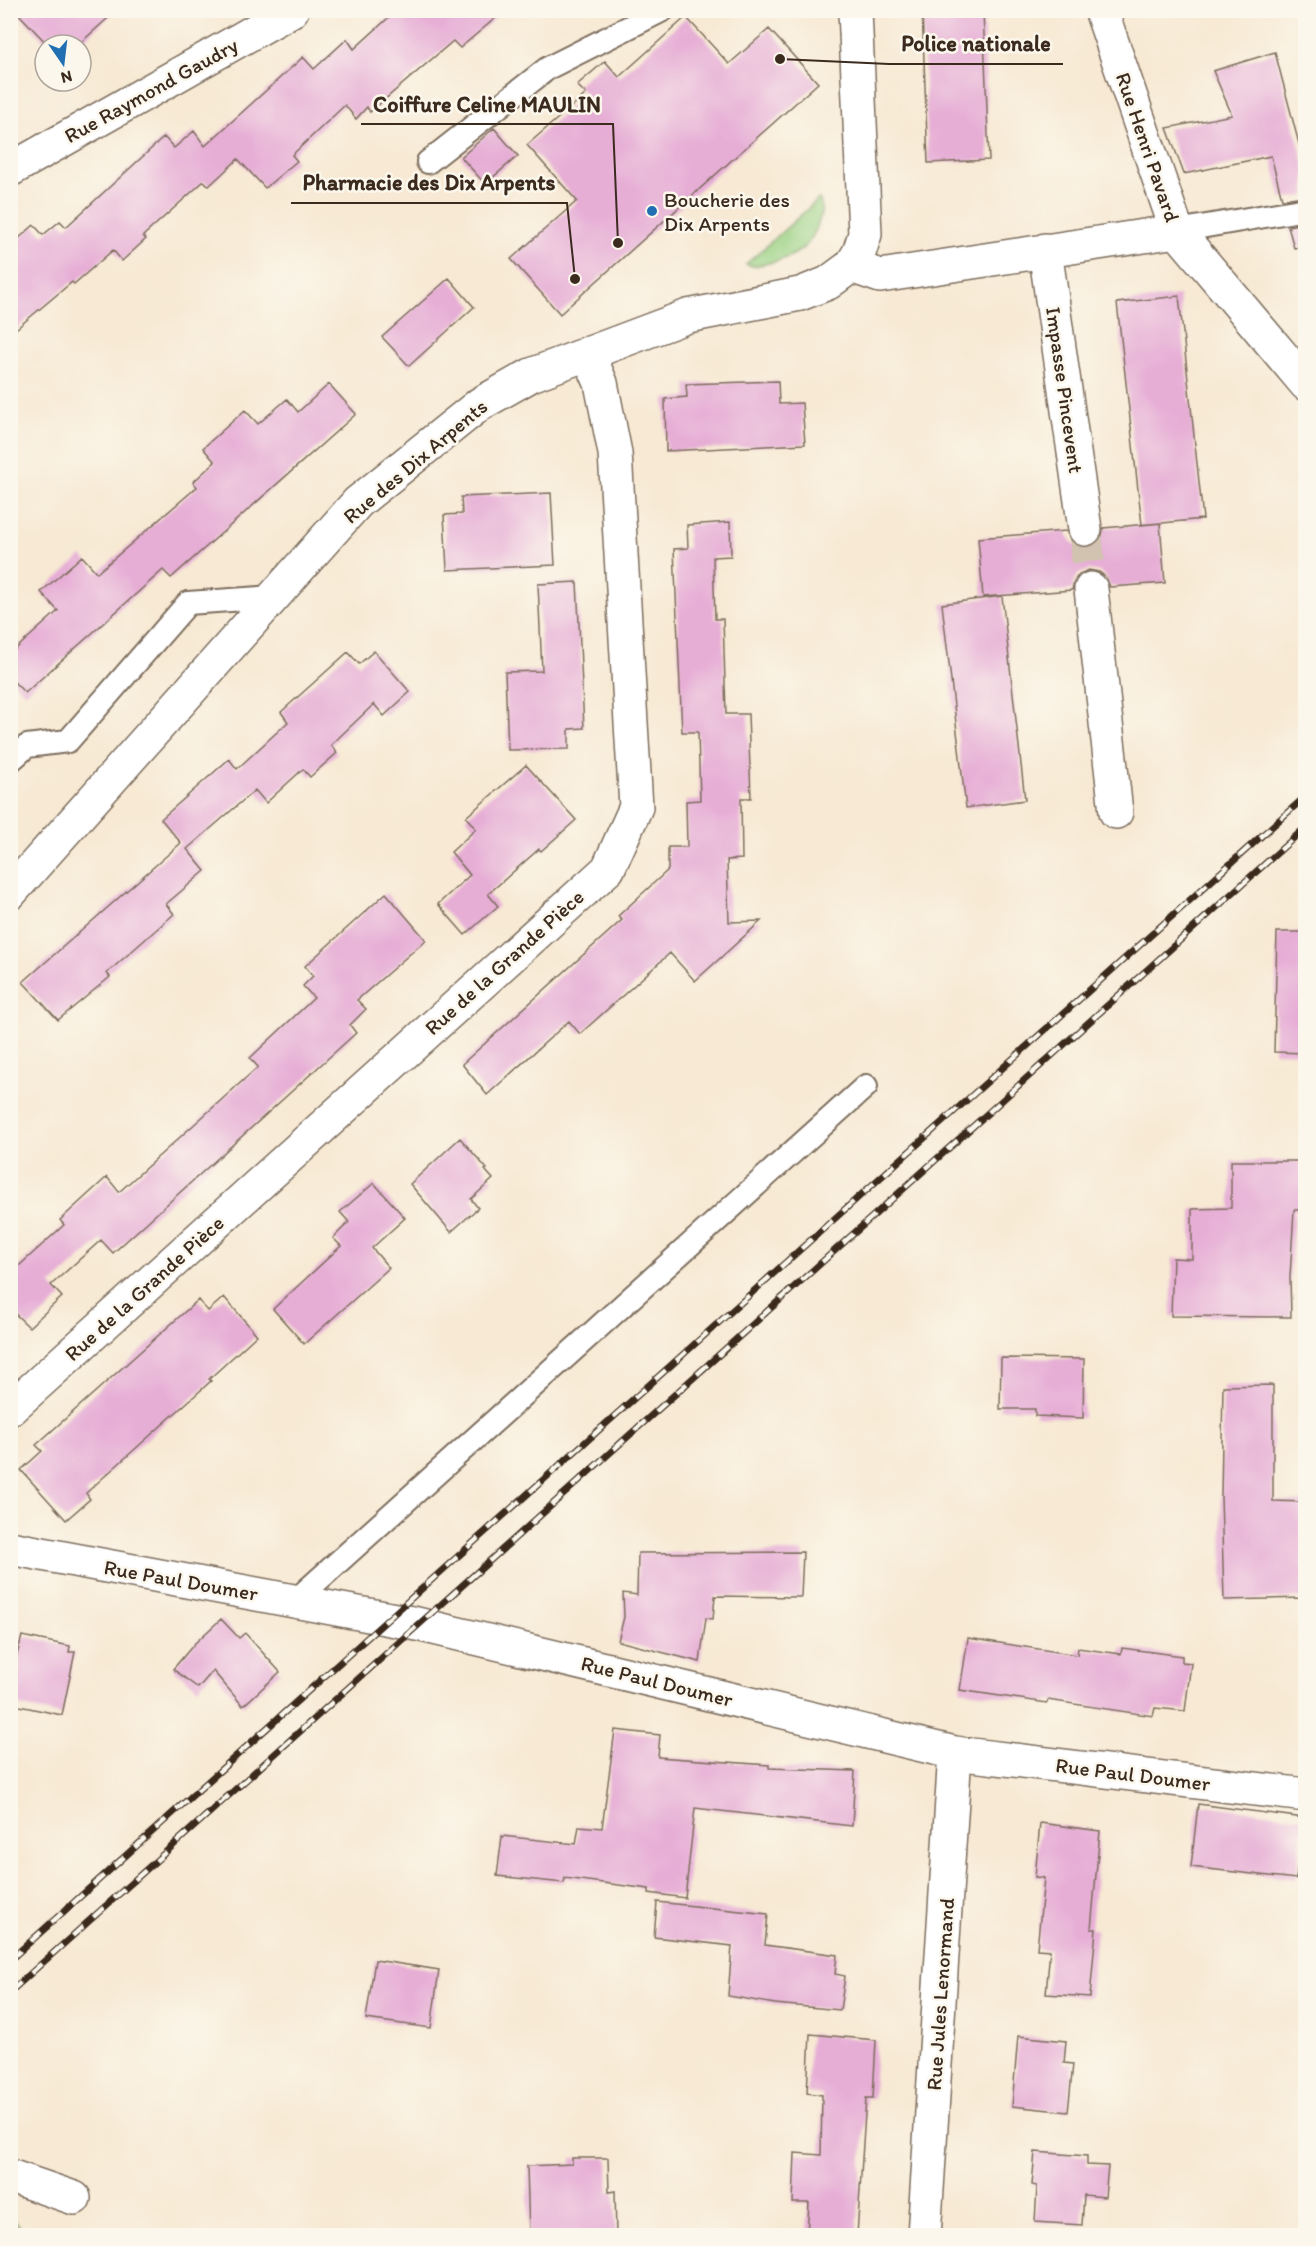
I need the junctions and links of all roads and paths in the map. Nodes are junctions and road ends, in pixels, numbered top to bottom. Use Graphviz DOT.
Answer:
graph roads {
  1 [pos="292,10"];
  2 [pos="663,10"];
  3 [pos="855,10"];
  4 [pos="1101,10"];
  5 [pos="428,162"];
  6 [pos="10,170"];
  7 [pos="1305,210"];
  8 [pos="1177,231"];
  9 [pos="1045,250"];
  10 [pos="851,266"];
  11 [pos="588,353"];
  12 [pos="1305,384"];
  13 [pos="1085,529"];
  14 [pos="1091,589"];
  15 [pos="274,597"];
  16 [pos="10,760"];
  17 [pos="1116,812"];
  18 [pos="10,892"];
  19 [pos="866,1086"];
  20 [pos="10,1409"];
  21 [pos="10,1548"];
  22 [pos="295,1601"];
  23 [pos="955,1753"];
  24 [pos="1305,1795"];
  25 [pos="10,2176"];
  26 [pos="74,2198"];
  27 [pos="924,2235"];
  1 -- 6 [label="street, Rue Raymond Gaudry"];
  2 -- 5 [label="lane"];
  3 -- 10 [label="street"];
  4 -- 8 [label="street, Rue Henri Pavard"];
  7 -- 8 [label="lane"];
  8 -- 9 [label="street"];
  8 -- 12 [label="street, Rue Henri Pavard"];
  9 -- 10 [label="street"];
  9 -- 13 [label="street, Impasse Pincevent"];
  10 -- 11 [label="street, Rue des Dix Arpents"];
  11 -- 15 [label="street, Rue des Dix Arpents"];
  11 -- 20 [label="street, Rue de la Grande Pièce"];
  14 -- 17 [label="street"];
  15 -- 16 [label="lane"];
  15 -- 18 [label="street, Rue des Dix Arpents"];
  19 -- 22 [label="lane"];
  21 -- 22 [label="street, Rue Paul Doumer"];
  22 -- 23 [label="street, Rue Paul Doumer"];
  23 -- 24 [label="street, Rue Paul Doumer"];
  23 -- 27 [label="street, Rue Jules Lenormand"];
  25 -- 26 [label="street"];
}
